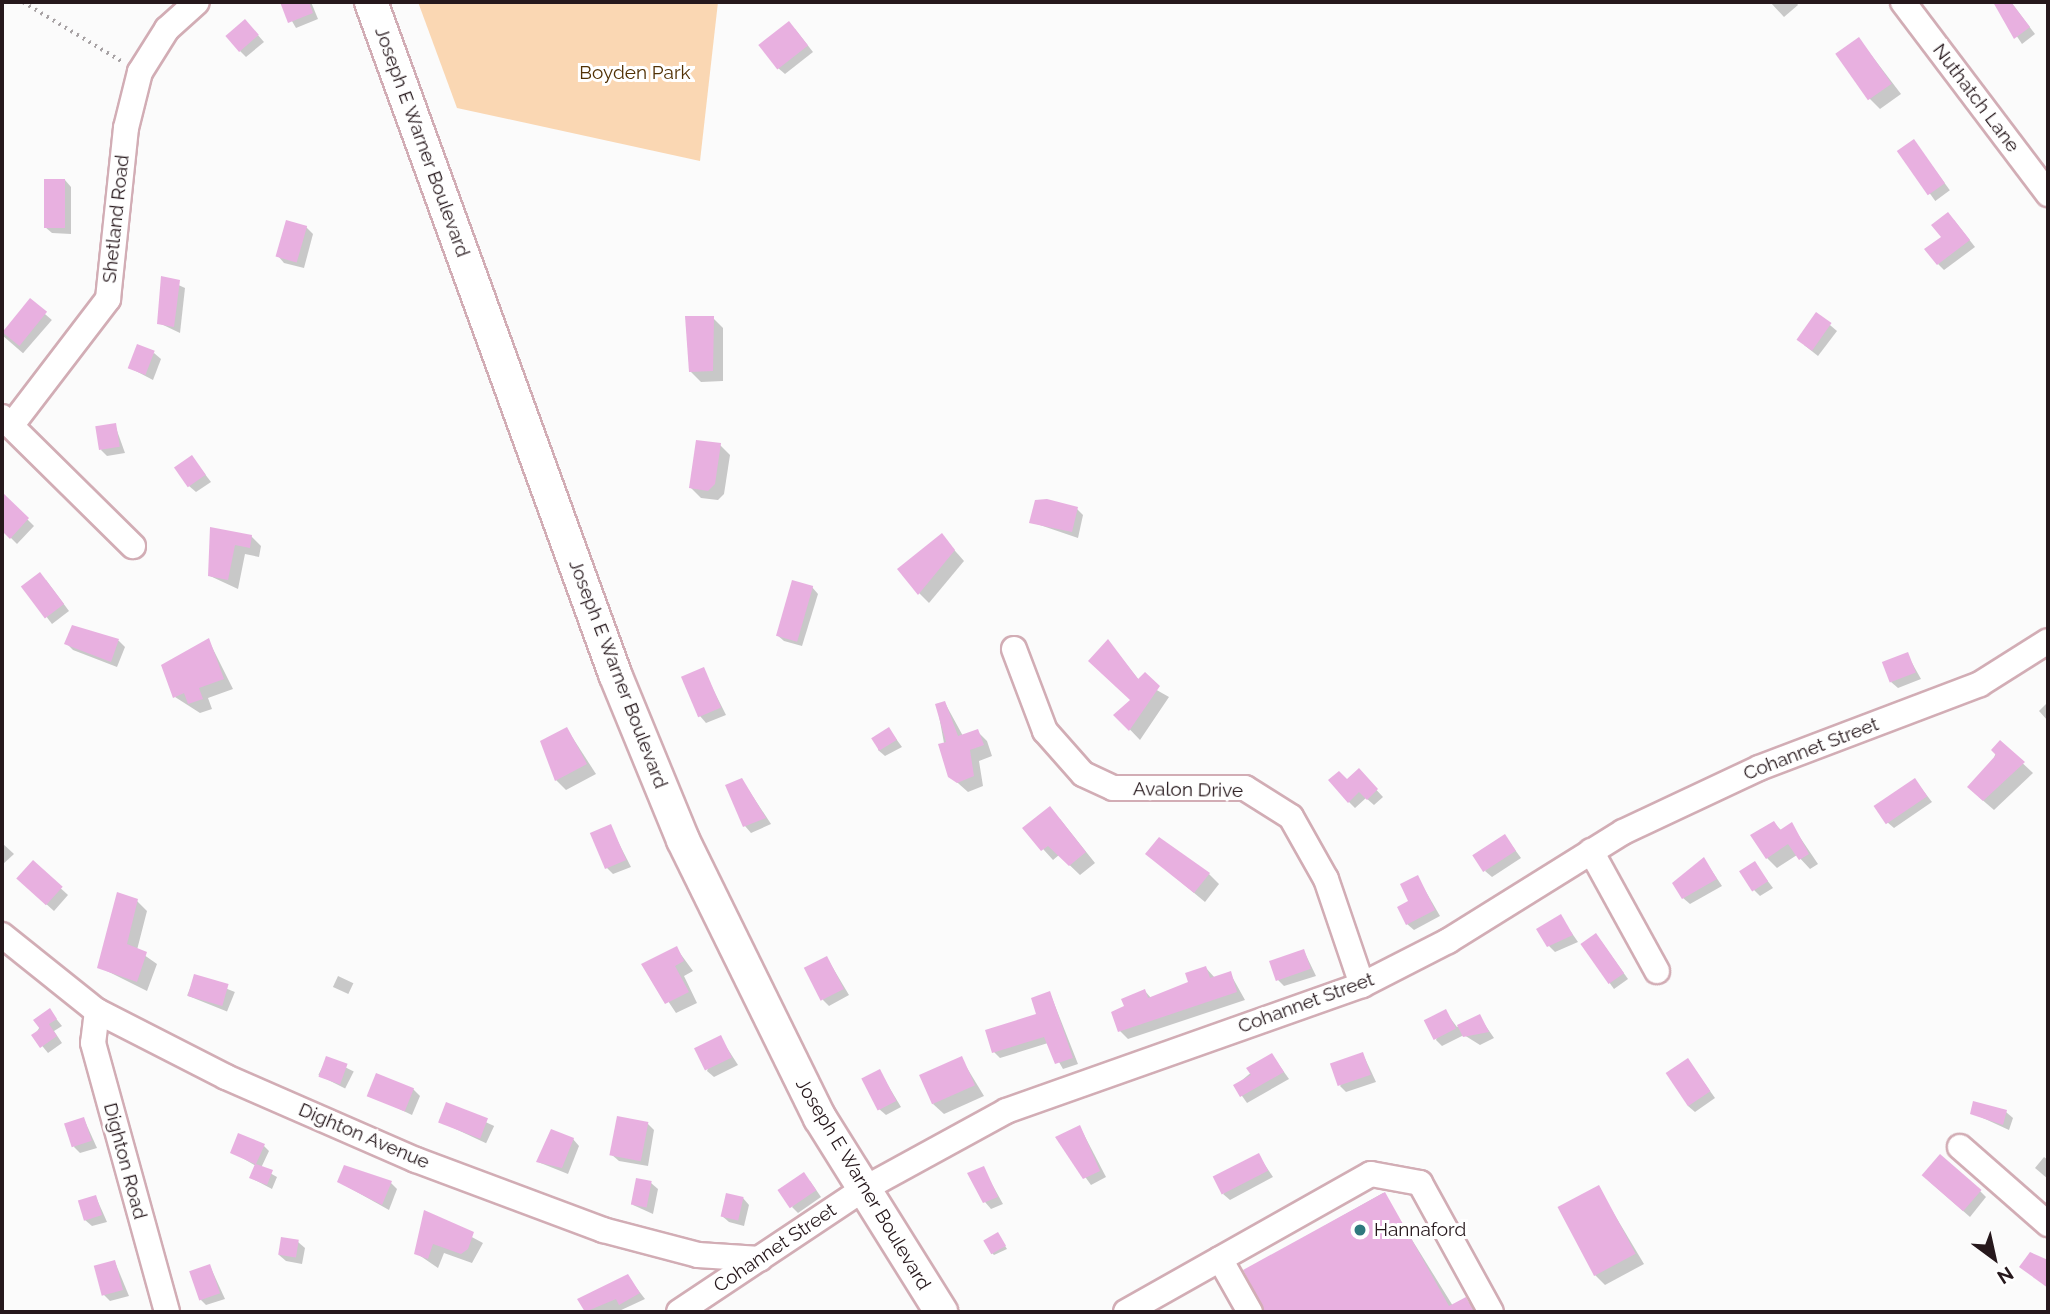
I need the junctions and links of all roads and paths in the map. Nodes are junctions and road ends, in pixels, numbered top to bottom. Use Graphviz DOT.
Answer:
graph roads {
  1 [pos="23,2"];
  2 [pos="197,2"];
  3 [pos="371,2"];
  4 [pos="1903,2"];
  5 [pos="140,72"];
  6 [pos="2048,194"];
  7 [pos="6,421"];
  8 [pos="133,546"];
  9 [pos="2048,641"];
  10 [pos="1014,649"];
  11 [pos="1591,852"];
  12 [pos="2,936"];
  13 [pos="1657,971"];
  14 [pos="1362,985"];
  15 [pos="97,1010"];
  16 [pos="1960,1147"];
  17 [pos="862,1190"];
  18 [pos="2048,1224"];
  19 [pos="760,1259"];
  20 [pos="1220,1259"];
  21 [pos="167,1312"];
  22 [pos="679,1312"];
  23 [pos="941,1312"];
  24 [pos="1126,1312"];
  25 [pos="1250,1312"];
  26 [pos="1491,1312"];
  1 -- 5 [label="path"];
  2 -- 5 [label="street, Shetland Road"];
  3 -- 17 [label="main road, Joseph E Warner Boulevard"];
  4 -- 6 [label="street, Nuthatch Lane"];
  5 -- 7 [label="street, Shetland Road"];
  7 -- 8 [label="street"];
  9 -- 11 [label="street, Cohannet Street"];
  10 -- 14 [label="street, Avalon Drive"];
  11 -- 13 [label="street"];
  11 -- 14 [label="street, Cohannet Street"];
  12 -- 15 [label="street, Dighton Avenue"];
  14 -- 17 [label="street, Cohannet Street"];
  15 -- 19 [label="street, Dighton Avenue"];
  15 -- 21 [label="street, Dighton Road"];
  16 -- 18 [label="street"];
  17 -- 19 [label="street, Cohannet Street"];
  17 -- 23 [label="main road, Joseph E Warner Boulevard"];
  19 -- 22 [label="street, Cohannet Street"];
  20 -- 24 [label="street"];
  20 -- 25 [label="street"];
  20 -- 26 [label="street"];
}
